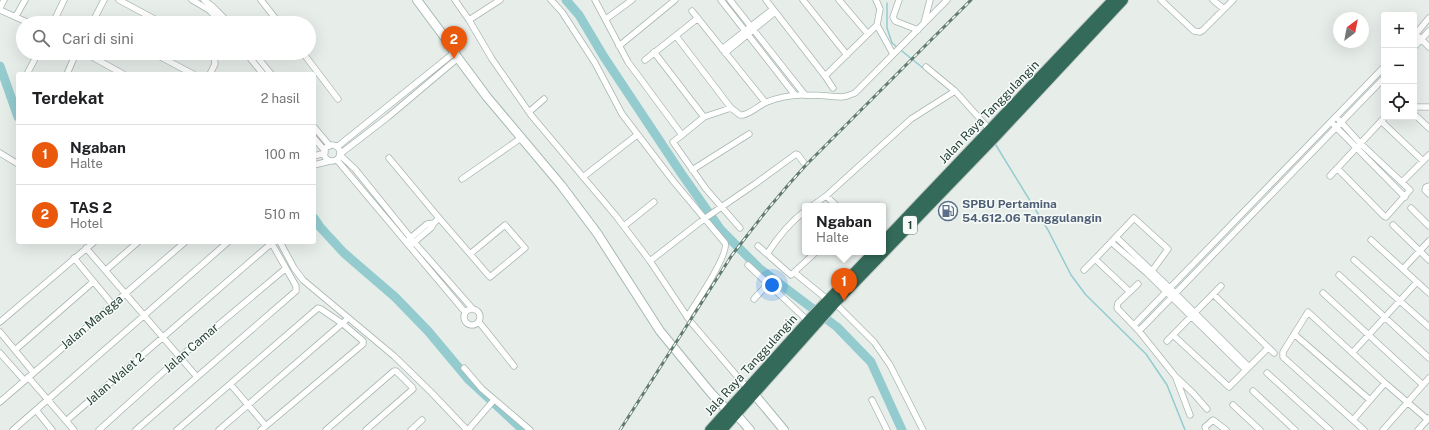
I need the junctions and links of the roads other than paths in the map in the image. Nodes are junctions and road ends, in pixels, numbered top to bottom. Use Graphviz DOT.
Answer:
graph roads {
  1 [pos="4,0"];
  2 [pos="25,0"];
  3 [pos="64,0"];
  4 [pos="104,0"];
  5 [pos="119,0"];
  6 [pos="192,0"];
  7 [pos="216,0"];
  8 [pos="262,0"];
  9 [pos="417,0"];
  10 [pos="455,0"];
  11 [pos="500,0"];
  12 [pos="551,0"];
  13 [pos="596,0"];
  14 [pos="675,0"];
  15 [pos="721,0"];
  16 [pos="730,0"];
  17 [pos="766,0"];
  18 [pos="803,0"];
  19 [pos="839,0"];
  20 [pos="876,0"];
  21 [pos="899,0"];
  22 [pos="930,0"];
  23 [pos="947,0"];
  24 [pos="1113,0"];
  25 [pos="1123,0"];
  26 [pos="1161,0"];
  27 [pos="1213,0"];
  28 [pos="1233,0"];
  29 [pos="629,1"];
  30 [pos="209,5"];
  31 [pos="0,9"];
  32 [pos="1224,9"];
  33 [pos="692,11"];
  34 [pos="774,11"];
  35 [pos="16,16"];
  36 [pos="56,16"];
  37 [pos="97,16"];
  38 [pos="149,16"];
  39 [pos="217,16"];
  40 [pos="221,16"];
  41 [pos="274,16"];
  42 [pos="1103,17"];
  43 [pos="606,18"];
  44 [pos="698,18"];
  45 [pos="1429,18"];
  46 [pos="469,20"];
  47 [pos="924,23"];
  48 [pos="877,25"];
  49 [pos="752,28"];
  50 [pos="918,30"];
  51 [pos="1429,31"];
  52 [pos="747,32"];
  53 [pos="1417,33"];
  54 [pos="868,34"];
  55 [pos="676,36"];
  56 [pos="1417,37"];
  57 [pos="1421,40"];
  58 [pos="1417,44"];
  59 [pos="619,46"];
  60 [pos="1429,47"];
  61 [pos="724,51"];
  62 [pos="654,52"];
  63 [pos="895,53"];
  64 [pos="456,55"];
  65 [pos="847,55"];
  66 [pos="34,60"];
  67 [pos="73,60"];
  68 [pos="98,60"];
  69 [pos="166,60"];
  70 [pos="215,60"];
  71 [pos="252,60"];
  72 [pos="260,60"];
  73 [pos="308,60"];
  74 [pos="645,60"];
  75 [pos="926,67"];
  76 [pos="1381,70"];
  77 [pos="28,72"];
  78 [pos="68,72"];
  79 [pos="120,72"];
  80 [pos="189,72"];
  81 [pos="211,72"];
  82 [pos="261,72"];
  83 [pos="269,72"];
  84 [pos="825,76"];
  85 [pos="1381,81"];
  86 [pos="833,88"];
  87 [pos="954,92"];
  88 [pos="796,95"];
  89 [pos="804,95"];
  90 [pos="338,98"];
  91 [pos="544,99"];
  92 [pos="765,102"];
  93 [pos="1417,107"];
  94 [pos="1429,107"];
  95 [pos="731,108"];
  96 [pos="382,110"];
  97 [pos="529,112"];
  98 [pos="388,117"];
  99 [pos="704,117"];
  100 [pos="1336,117"];
  101 [pos="1417,117"];
  102 [pos="1382,120"];
  103 [pos="1384,120"];
  104 [pos="1331,122"];
  105 [pos="1339,125"];
  106 [pos="1429,128"];
  107 [pos="316,129"];
  108 [pos="749,134"];
  109 [pos="637,135"];
  110 [pos="682,135"];
  111 [pos="989,136"];
  112 [pos="521,138"];
  113 [pos="316,141"];
  114 [pos="330,146"];
  115 [pos="1358,146"];
  116 [pos="337,147"];
  117 [pos="325,152"];
  118 [pos="0,153"];
  119 [pos="316,155"];
  120 [pos="1429,155"];
  121 [pos="339,156"];
  122 [pos="388,158"];
  123 [pos="330,161"];
  124 [pos="1423,161"];
  125 [pos="16,163"];
  126 [pos="804,163"];
  127 [pos="316,164"];
  128 [pos="1337,168"];
  129 [pos="692,170"];
  130 [pos="1330,176"];
  131 [pos="583,177"];
  132 [pos="462,179"];
  133 [pos="1402,182"];
  134 [pos="1429,186"];
  135 [pos="1429,194"];
  136 [pos="826,196"];
  137 [pos="1405,197"];
  138 [pos="654,202"];
  139 [pos="816,203"];
  140 [pos="834,203"];
  141 [pos="720,208"];
  142 [pos="1411,208"];
  143 [pos="802,213"];
  144 [pos="1242,213"];
  145 [pos="439,218"];
  146 [pos="706,218"];
  147 [pos="1248,219"];
  148 [pos="1393,225"];
  149 [pos="624,226"];
  150 [pos="1429,226"];
  151 [pos="740,228"];
  152 [pos="886,239"];
  153 [pos="1113,239"];
  154 [pos="1371,240"];
  155 [pos="1429,241"];
  156 [pos="410,242"];
  157 [pos="91,244"];
  158 [pos="136,244"];
  159 [pos="182,244"];
  160 [pos="226,244"];
  161 [pos="270,244"];
  162 [pos="273,244"];
  163 [pos="281,244"];
  164 [pos="886,244"];
  165 [pos="758,246"];
  166 [pos="86,248"];
  167 [pos="1420,251"];
  168 [pos="470,254"];
  169 [pos="767,254"];
  170 [pos="813,255"];
  171 [pos="871,255"];
  172 [pos="876,255"];
  173 [pos="74,258"];
  174 [pos="1095,260"];
  175 [pos="1354,260"];
  176 [pos="1429,260"];
  177 [pos="650,261"];
  178 [pos="748,265"];
  179 [pos="285,269"];
  180 [pos="1403,269"];
  181 [pos="106,270"];
  182 [pos="1084,270"];
  183 [pos="1152,271"];
  184 [pos="794,273"];
  185 [pos="1339,275"];
  186 [pos="446,278"];
  187 [pos="93,282"];
  188 [pos="1417,282"];
  189 [pos="440,283"];
  190 [pos="768,284"];
  191 [pos="1138,284"];
  192 [pos="1221,286"];
  193 [pos="1168,290"];
  194 [pos="1129,291"];
  195 [pos="1323,293"];
  196 [pos="1429,293"];
  197 [pos="126,294"];
  198 [pos="1213,294"];
  199 [pos="1174,295"];
  200 [pos="754,299"];
  201 [pos="1400,301"];
  202 [pos="830,303"];
  203 [pos="113,305"];
  204 [pos="472,308"];
  205 [pos="465,312"];
  206 [pos="1193,314"];
  207 [pos="145,315"];
  208 [pos="687,317"];
  209 [pos="1384,317"];
  210 [pos="348,318"];
  211 [pos="812,321"];
  212 [pos="0,322"];
  213 [pos="479,322"];
  214 [pos="343,324"];
  215 [pos="1134,325"];
  216 [pos="1429,327"];
  217 [pos="1139,331"];
  218 [pos="0,332"];
  219 [pos="1294,334"];
  220 [pos="1173,335"];
  221 [pos="1368,335"];
  222 [pos="163,337"];
  223 [pos="1167,341"];
  224 [pos="1268,348"];
  225 [pos="15,350"];
  226 [pos="1353,352"];
  227 [pos="1274,353"];
  228 [pos="1,357"];
  229 [pos="180,357"];
  230 [pos="1429,358"];
  231 [pos="514,366"];
  232 [pos="464,368"];
  233 [pos="1248,368"];
  234 [pos="33,372"];
  235 [pos="1267,373"];
  236 [pos="412,374"];
  237 [pos="1175,376"];
  238 [pos="197,377"];
  239 [pos="26,378"];
  240 [pos="1429,378"];
  241 [pos="405,380"];
  242 [pos="1385,383"];
  243 [pos="231,385"];
  244 [pos="1423,385"];
  245 [pos="751,391"];
  246 [pos="1253,391"];
  247 [pos="48,399"];
  248 [pos="872,400"];
  249 [pos="1370,400"];
  250 [pos="494,401"];
  251 [pos="0,402"];
  252 [pos="1408,402"];
  253 [pos="248,404"];
  254 [pos="1233,405"];
  255 [pos="1207,409"];
  256 [pos="36,410"];
  257 [pos="732,412"];
  258 [pos="1190,416"];
  259 [pos="1428,418"];
  260 [pos="422,420"];
  261 [pos="1353,420"];
  262 [pos="66,421"];
  263 [pos="266,426"];
  264 [pos="13,430"];
  265 [pos="52,430"];
  266 [pos="74,430"];
  267 [pos="99,430"];
  268 [pos="136,430"];
  269 [pos="177,430"];
  270 [pos="219,430"];
  271 [pos="261,430"];
  272 [pos="326,430"];
  273 [pos="366,430"];
  274 [pos="411,430"];
  275 [pos="468,430"];
  276 [pos="530,430"];
  277 [pos="710,430"];
  278 [pos="722,430"];
  279 [pos="750,430"];
  280 [pos="784,430"];
  281 [pos="887,430"];
  282 [pos="923,430"];
  283 [pos="1206,430"];
  284 [pos="1226,430"];
  285 [pos="1260,430"];
  286 [pos="1295,430"];
  287 [pos="1330,430"];
  288 [pos="1364,430"];
  289 [pos="1383,430"];
  290 [pos="1418,430"];
  1 -- 31 [label="street"];
  2 -- 35 [label="street"];
  3 -- 36 [label="street"];
  4 -- 37 [label="street"];
  5 -- 38 [label="street"];
  6 -- 30 [label="street"];
  7 -- 30 [label="street"];
  8 -- 41 [label="street"];
  9 -- 64 [label="street"];
  10 -- 46 [label="street"];
  11 -- 46 [label="street"];
  12 -- 109 [label="street"];
  13 -- 43 [label="street"];
  14 -- 59 [label="street"];
  15 -- 52 [label="street"];
  16 -- 49 [label="street"];
  17 -- 34 [label="street"];
  18 -- 65 [label="street"];
  19 -- 54 [label="street"];
  20 -- 48 [label="street"];
  21 -- 50 [label="street"];
  22 -- 47 [label="street"];
  23 -- 47 [label="street"];
  24 -- 42 [label="highway, Jalan Raya Tanggulangin / 1"];
  25 -- 42 [label="highway, Jalan Raya Tanggulangin / 1"];
  26 -- 32 [label="street"];
  27 -- 32 [label="street"];
  28 -- 32 [label="street"];
  29 -- 43 [label="street"];
  30 -- 39 [label="street"];
  30 -- 40 [label="street"];
  31 -- 35 [label="street"];
  33 -- 44 [label="street"];
  34 -- 49 [label="street"];
  34 -- 84 [label="street"];
  42 -- 111 [label="highway, Jalan Raya Tanggulangin / 1"];
  43 -- 59 [label="street"];
  44 -- 55 [label="street"];
  44 -- 61 [label="street"];
  45 -- 53 [label="street"];
  46 -- 97 [label="street"];
  47 -- 50 [label="street"];
  48 -- 54 [label="street"];
  48 -- 63 [label="street"];
  49 -- 52 [label="street"];
  49 -- 89 [label="street"];
  50 -- 63 [label="street"];
  51 -- 57 [label="street"];
  52 -- 61 [label="street"];
  52 -- 88 [label="street"];
  54 -- 65 [label="street"];
  55 -- 62 [label="street"];
  55 -- 95 [label="street"];
  56 -- 57 [label="street"];
  57 -- 58 [label="street"];
  57 -- 60 [label="street"];
  59 -- 110 [label="street"];
  61 -- 92 [label="street"];
  62 -- 74 [label="street"];
  62 -- 99 [label="street"];
  63 -- 89 [label="street"];
  64 -- 96 [label="street"];
  64 -- 98 [label="street"];
  64 -- 112 [label="street"];
  65 -- 84 [label="street"];
  66 -- 77 [label="street"];
  67 -- 78 [label="street"];
  68 -- 79 [label="street"];
  69 -- 80 [label="street"];
  70 -- 81 [label="street"];
  71 -- 82 [label="street"];
  72 -- 83 [label="street"];
  73 -- 90 [label="street"];
  75 -- 87 [label="street"];
  76 -- 100 [label="street"];
  84 -- 86 [label="street"];
  85 -- 105 [label="street"];
  87 -- 111 [label="street"];
  87 -- 136 [label="street"];
  88 -- 89 [label="street"];
  88 -- 92 [label="street"];
  91 -- 97 [label="street"];
  92 -- 95 [label="street"];
  93 -- 94 [label="street"];
  95 -- 99 [label="street"];
  96 -- 98 [label="street"];
  96 -- 116 [label="street"];
  97 -- 131 [label="street"];
  98 -- 121 [label="street"];
  99 -- 110 [label="street"];
  100 -- 104 [label="street"];
  100 -- 105 [label="street"];
  101 -- 106 [label="street"];
  102 -- 115 [label="street"];
  103 -- 124 [label="street"];
  104 -- 105 [label="street"];
  104 -- 144 [label="street"];
  105 -- 115 [label="street"];
  105 -- 147 [label="street"];
  107 -- 114 [label="street"];
  108 -- 129 [label="street"];
  109 -- 131 [label="street"];
  109 -- 146 [label="street"];
  110 -- 129 [label="street"];
  111 -- 152 [label="highway, Jalan Raya Tanggulangin / 1"];
  111 -- 164 [label="highway, 1"];
  112 -- 132 [label="street"];
  112 -- 257 [label="street"];
  113 -- 117 [label="street"];
  114 -- 116 [label="street"];
  114 -- 117 [label="street"];
  115 -- 128 [label="street"];
  115 -- 133 [label="street"];
  115 -- 137 [label="street"];
  116 -- 121 [label="street"];
  117 -- 119 [label="street"];
  117 -- 123 [label="street"];
  118 -- 125 [label="street"];
  120 -- 124 [label="street"];
  121 -- 123 [label="street"];
  121 -- 156 [label="street"];
  122 -- 145 [label="street"];
  123 -- 127 [label="street"];
  124 -- 133 [label="street"];
  126 -- 141 [label="street"];
  128 -- 130 [label="street"];
  128 -- 137 [label="street"];
  129 -- 141 [label="street"];
  131 -- 149 [label="street"];
  133 -- 137 [label="street"];
  134 -- 135 [label="street"];
  136 -- 139 [label="street"];
  136 -- 140 [label="street"];
  138 -- 149 [label="street"];
  141 -- 146 [label="street"];
  141 -- 151 [label="street"];
  142 -- 150 [label="street"];
  143 -- 169 [label="street"];
  144 -- 147 [label="street"];
  144 -- 193 [label="street"];
  145 -- 156 [label="street"];
  145 -- 168 [label="street"];
  146 -- 177 [label="street"];
  146 -- 208 [label="street"];
  147 -- 199 [label="street"];
  148 -- 167 [label="street"];
  149 -- 177 [label="street"];
  153 -- 174 [label="street"];
  153 -- 183 [label="street"];
  153 -- 183 [label="street"];
  153 -- 193 [label="street"];
  154 -- 180 [label="street"];
  155 -- 167 [label="street"];
  156 -- 186 [label="street"];
  156 -- 189 [label="street"];
  157 -- 166 [label="street"];
  158 -- 181 [label="street"];
  159 -- 197 [label="street, Jalan Mangga"];
  160 -- 207 [label="street"];
  161 -- 222 [label="street, Jalan Walet 2"];
  162 -- 179 [label="street"];
  163 -- 210 [label="street"];
  165 -- 169 [label="street"];
  166 -- 173 [label="street"];
  166 -- 181 [label="street"];
  167 -- 176 [label="street"];
  167 -- 180 [label="street"];
  168 -- 168 [label="street"];
  169 -- 184 [label="street"];
  170 -- 184 [label="street"];
  171 -- 202 [label="highway, 1"];
  172 -- 202 [label="highway, 1"];
  173 -- 187 [label="street"];
  173 -- 212 [label="street"];
  174 -- 182 [label="street"];
  174 -- 194 [label="street"];
  175 -- 201 [label="street"];
  177 -- 208 [label="street"];
  178 -- 190 [label="street"];
  179 -- 229 [label="street, Jalan Camar"];
  179 -- 238 [label="street"];
  180 -- 188 [label="street"];
  181 -- 197 [label="street"];
  183 -- 193 [label="street"];
  184 -- 202 [label="street"];
  185 -- 209 [label="street"];
  186 -- 189 [label="street"];
  186 -- 204 [label="street"];
  187 -- 203 [label="street"];
  187 -- 225 [label="street"];
  188 -- 196 [label="street"];
  188 -- 201 [label="street"];
  189 -- 205 [label="street"];
  190 -- 200 [label="street"];
  190 -- 211 [label="street"];
  191 -- 194 [label="street"];
  192 -- 198 [label="street"];
  193 -- 199 [label="street"];
  193 -- 215 [label="street"];
  194 -- 215 [label="street"];
  195 -- 221 [label="street"];
  197 -- 203 [label="street, Jalan Mangga"];
  197 -- 207 [label="street"];
  198 -- 206 [label="street"];
  198 -- 224 [label="street"];
  199 -- 206 [label="street"];
  199 -- 217 [label="street"];
  201 -- 209 [label="street"];
  201 -- 216 [label="street"];
  202 -- 211 [label="highway, 1"];
  202 -- 282 [label="street"];
  203 -- 234 [label="street, Jalan Mangga"];
  204 -- 205 [label="street"];
  204 -- 213 [label="street"];
  205 -- 213 [label="street"];
  206 -- 220 [label="street"];
  206 -- 233 [label="street"];
  207 -- 222 [label="street"];
  207 -- 247 [label="street"];
  208 -- 245 [label="street"];
  209 -- 221 [label="street"];
  209 -- 230 [label="street"];
  210 -- 214 [label="street"];
  210 -- 236 [label="street"];
  211 -- 245 [label="highway, Jala Raya Tanggulangin / 1"];
  213 -- 231 [label="street"];
  214 -- 243 [label="street"];
  214 -- 253 [label="street"];
  214 -- 263 [label="street"];
  215 -- 217 [label="street"];
  217 -- 237 [label="street"];
  218 -- 225 [label="street"];
  219 -- 226 [label="street"];
  219 -- 249 [label="street"];
  219 -- 261 [label="street"];
  220 -- 223 [label="street"];
  220 -- 233 [label="street"];
  221 -- 226 [label="street"];
  221 -- 244 [label="street"];
  222 -- 229 [label="street"];
  222 -- 262 [label="street, Jalan Walet 2"];
  224 -- 227 [label="street"];
  224 -- 233 [label="street"];
  225 -- 234 [label="street"];
  226 -- 242 [label="street"];
  228 -- 239 [label="street"];
  229 -- 238 [label="street"];
  229 -- 267 [label="street, Jalan Camar"];
  232 -- 250 [label="street"];
  234 -- 239 [label="street, Jalan Mangga"];
  235 -- 287 [label="street"];
  236 -- 241 [label="street"];
  236 -- 275 [label="street"];
  237 -- 255 [label="street"];
  237 -- 258 [label="street"];
  238 -- 268 [label="street"];
  239 -- 247 [label="street"];
  239 -- 251 [label="street, Jalan Mangga"];
  240 -- 244 [label="street"];
  241 -- 272 [label="street"];
  241 -- 273 [label="street"];
  242 -- 249 [label="street"];
  242 -- 252 [label="street"];
  243 -- 253 [label="street"];
  243 -- 269 [label="street"];
  244 -- 252 [label="street"];
  245 -- 257 [label="highway, Jala Raya Tanggulangin / 1"];
  245 -- 280 [label="street"];
  246 -- 286 [label="street"];
  247 -- 256 [label="street"];
  247 -- 262 [label="street"];
  248 -- 281 [label="street"];
  249 -- 261 [label="street"];
  250 -- 275 [label="street"];
  250 -- 276 [label="street"];
  252 -- 259 [label="street"];
  252 -- 289 [label="street"];
  253 -- 263 [label="street"];
  253 -- 270 [label="street"];
  254 -- 285 [label="street"];
  256 -- 264 [label="street"];
  256 -- 265 [label="street"];
  257 -- 277 [label="highway, Jala Raya Tanggulangin / 1"];
  257 -- 278 [label="highway, 1"];
  257 -- 279 [label="street"];
  259 -- 290 [label="street"];
  260 -- 274 [label="street"];
  261 -- 288 [label="street"];
  262 -- 266 [label="street"];
  263 -- 271 [label="street"];
  283 -- 284 [label="street"];
}
